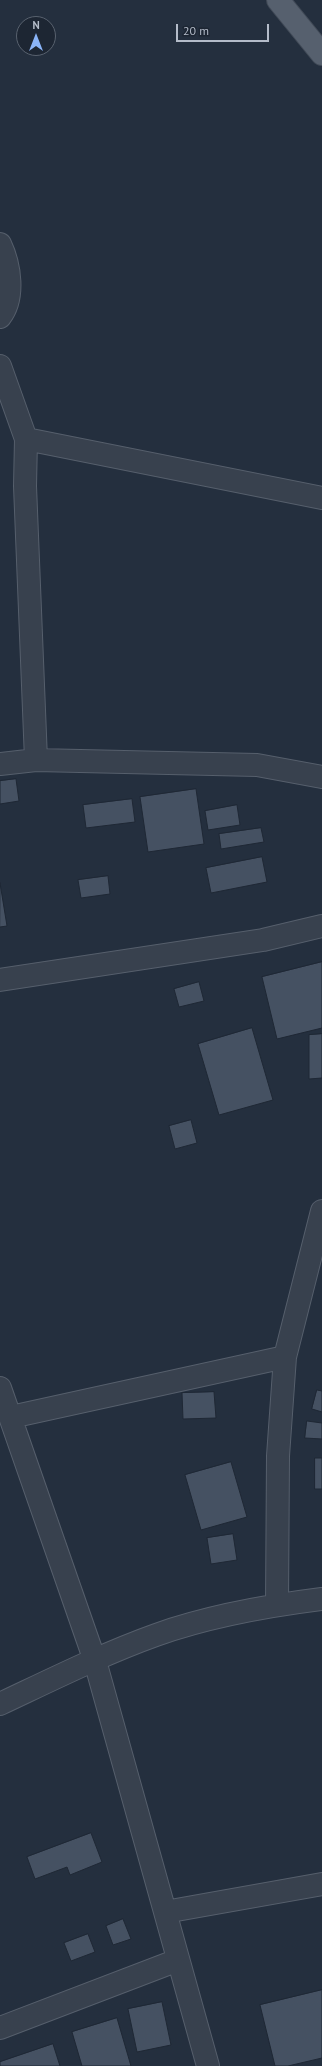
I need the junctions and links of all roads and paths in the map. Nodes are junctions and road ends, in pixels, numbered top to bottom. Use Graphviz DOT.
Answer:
graph roads {
  1 [pos="278,0"];
  2 [pos="322,54"];
  3 [pos="0,244"];
  4 [pos="0,317"];
  5 [pos="0,366"];
  6 [pos="26,439"];
  7 [pos="322,498"];
  8 [pos="36,760"];
  9 [pos="0,764"];
  10 [pos="322,777"];
  11 [pos="322,926"];
  12 [pos="0,980"];
  13 [pos="322,1211"];
  14 [pos="285,1357"];
  15 [pos="0,1389"];
  16 [pos="11,1417"];
  17 [pos="322,1599"];
  18 [pos="277,1605"];
  19 [pos="95,1661"];
  20 [pos="0,1704"];
  21 [pos="322,1884"];
  22 [pos="165,1912"];
  23 [pos="178,1960"];
  24 [pos="0,2028"];
  25 [pos="208,2066"];
  1 -- 2 [label="main road"];
  3 -- 4 [label="street"];
  5 -- 6 [label="street"];
  6 -- 7 [label="street"];
  6 -- 8 [label="street"];
  8 -- 9 [label="street"];
  8 -- 10 [label="street"];
  11 -- 12 [label="street"];
  13 -- 14 [label="street"];
  14 -- 16 [label="street"];
  14 -- 18 [label="street"];
  15 -- 16 [label="street"];
  16 -- 19 [label="street"];
  17 -- 18 [label="street"];
  18 -- 19 [label="street"];
  19 -- 20 [label="street"];
  19 -- 22 [label="street"];
  21 -- 22 [label="street"];
  22 -- 23 [label="street"];
  23 -- 24 [label="street"];
  23 -- 25 [label="street"];
}
